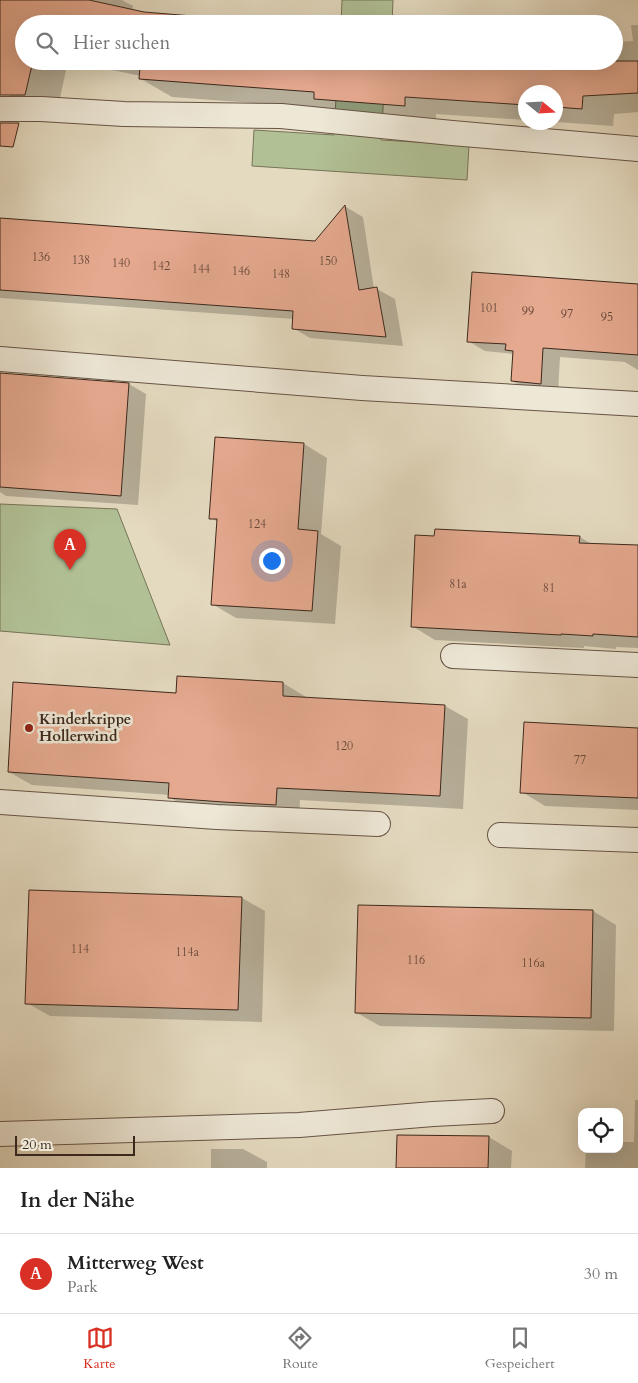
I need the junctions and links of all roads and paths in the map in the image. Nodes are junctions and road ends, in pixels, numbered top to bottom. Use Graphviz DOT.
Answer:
graph roads {
  1 [pos="0,109"];
  2 [pos="638,149"];
  3 [pos="0,359"];
  4 [pos="638,404"];
  5 [pos="453,656"];
  6 [pos="638,666"];
  7 [pos="0,802"];
  8 [pos="378,824"];
  9 [pos="500,835"];
  10 [pos="638,840"];
  11 [pos="492,1111"];
  12 [pos="0,1134"];
  1 -- 2 [label="lane"];
  3 -- 4 [label="lane"];
  5 -- 6 [label="lane"];
  7 -- 8 [label="lane"];
  9 -- 10 [label="lane"];
  11 -- 12 [label="lane"];
}
